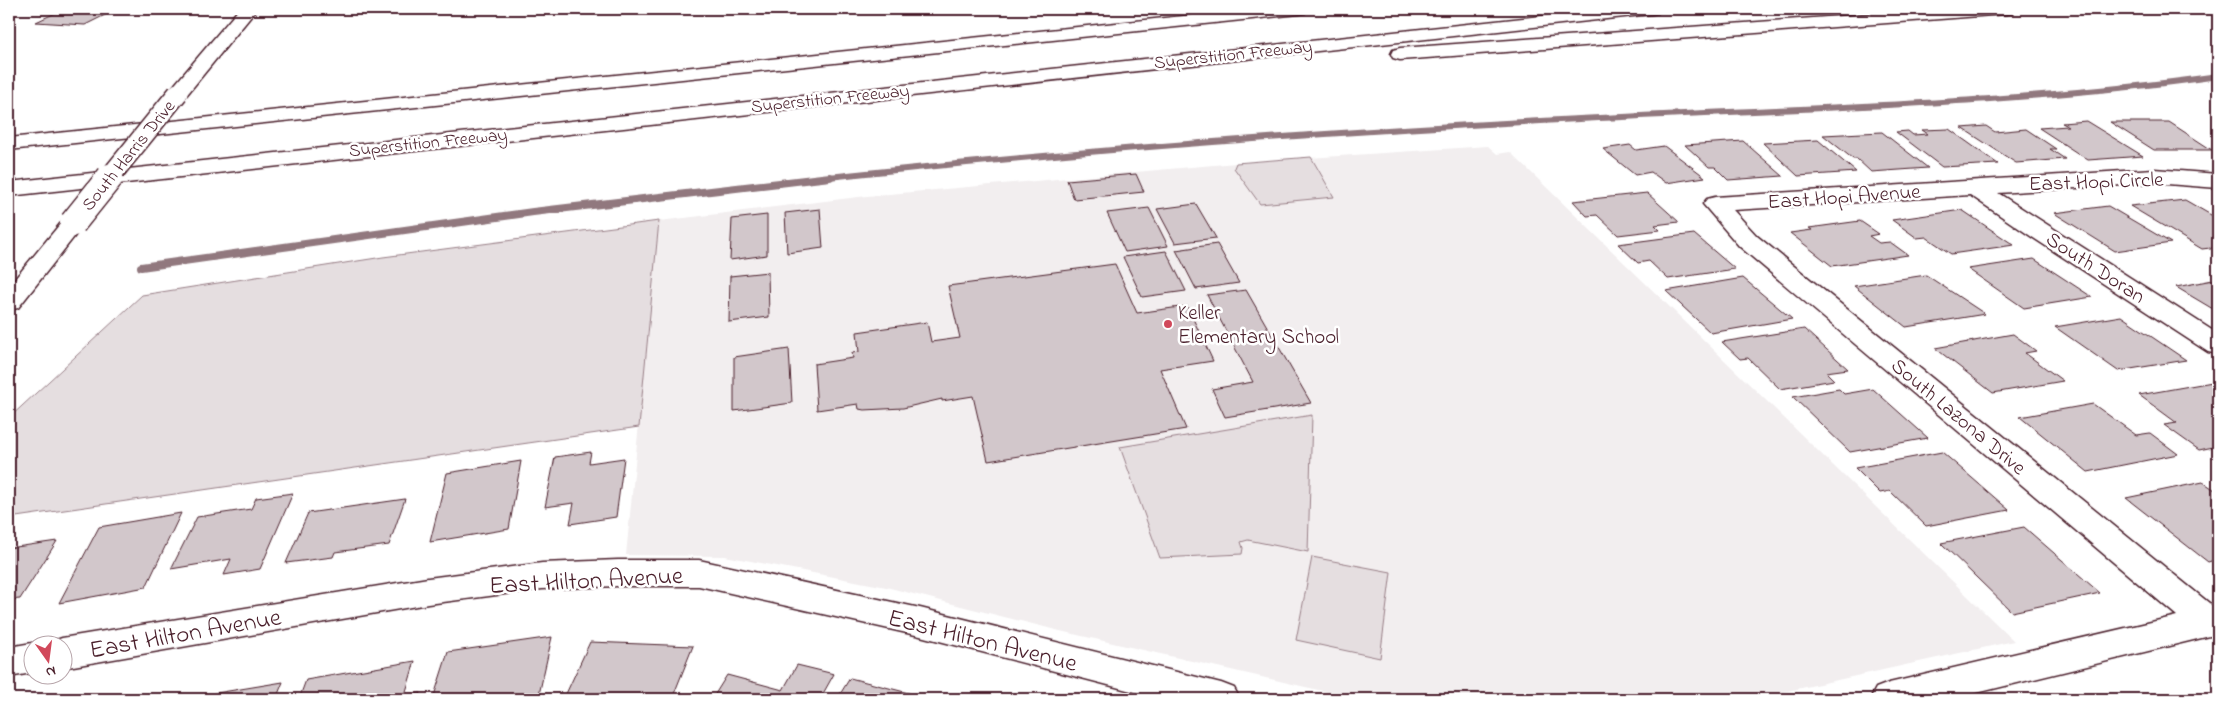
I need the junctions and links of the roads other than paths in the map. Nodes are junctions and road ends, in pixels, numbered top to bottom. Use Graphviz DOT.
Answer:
graph roads {
  1 [pos="248,9"];
  2 [pos="1236,9"];
  3 [pos="1299,9"];
  4 [pos="1652,9"];
  5 [pos="2006,9"];
  6 [pos="1049,35"];
  7 [pos="540,130"];
  8 [pos="9,144"];
  9 [pos="2218,181"];
  10 [pos="1974,187"];
  11 [pos="9,189"];
  12 [pos="1715,204"];
  13 [pos="9,302"];
  14 [pos="2218,346"];
  15 [pos="2213,621"];
  16 [pos="72,651"];
  17 [pos="22,660"];
  18 [pos="9,662"];
  19 [pos="1220,699"];
  20 [pos="1889,699"];
  1 -- 13 [label="main road, South Harris Drive, bridge"];
  2 -- 6 [label="main road"];
  3 -- 6 [label="main road, Superstition Freeway"];
  4 -- 7 [label="main road, Superstition Freeway"];
  5 -- 7 [label="main road"];
  6 -- 8 [label="main road, Superstition Freeway"];
  7 -- 11 [label="main road, Superstition Freeway"];
  9 -- 10 [label="main road, East Hopi Circle"];
  10 -- 12 [label="main road, East Hopi Avenue"];
  10 -- 14 [label="main road, South Doran"];
  12 -- 15 [label="main road, South Lazona Drive"];
  15 -- 20 [label="main road"];
  16 -- 19 [label="main road, East Hilton Avenue"];
  17 -- 18 [label="main road"];
}
